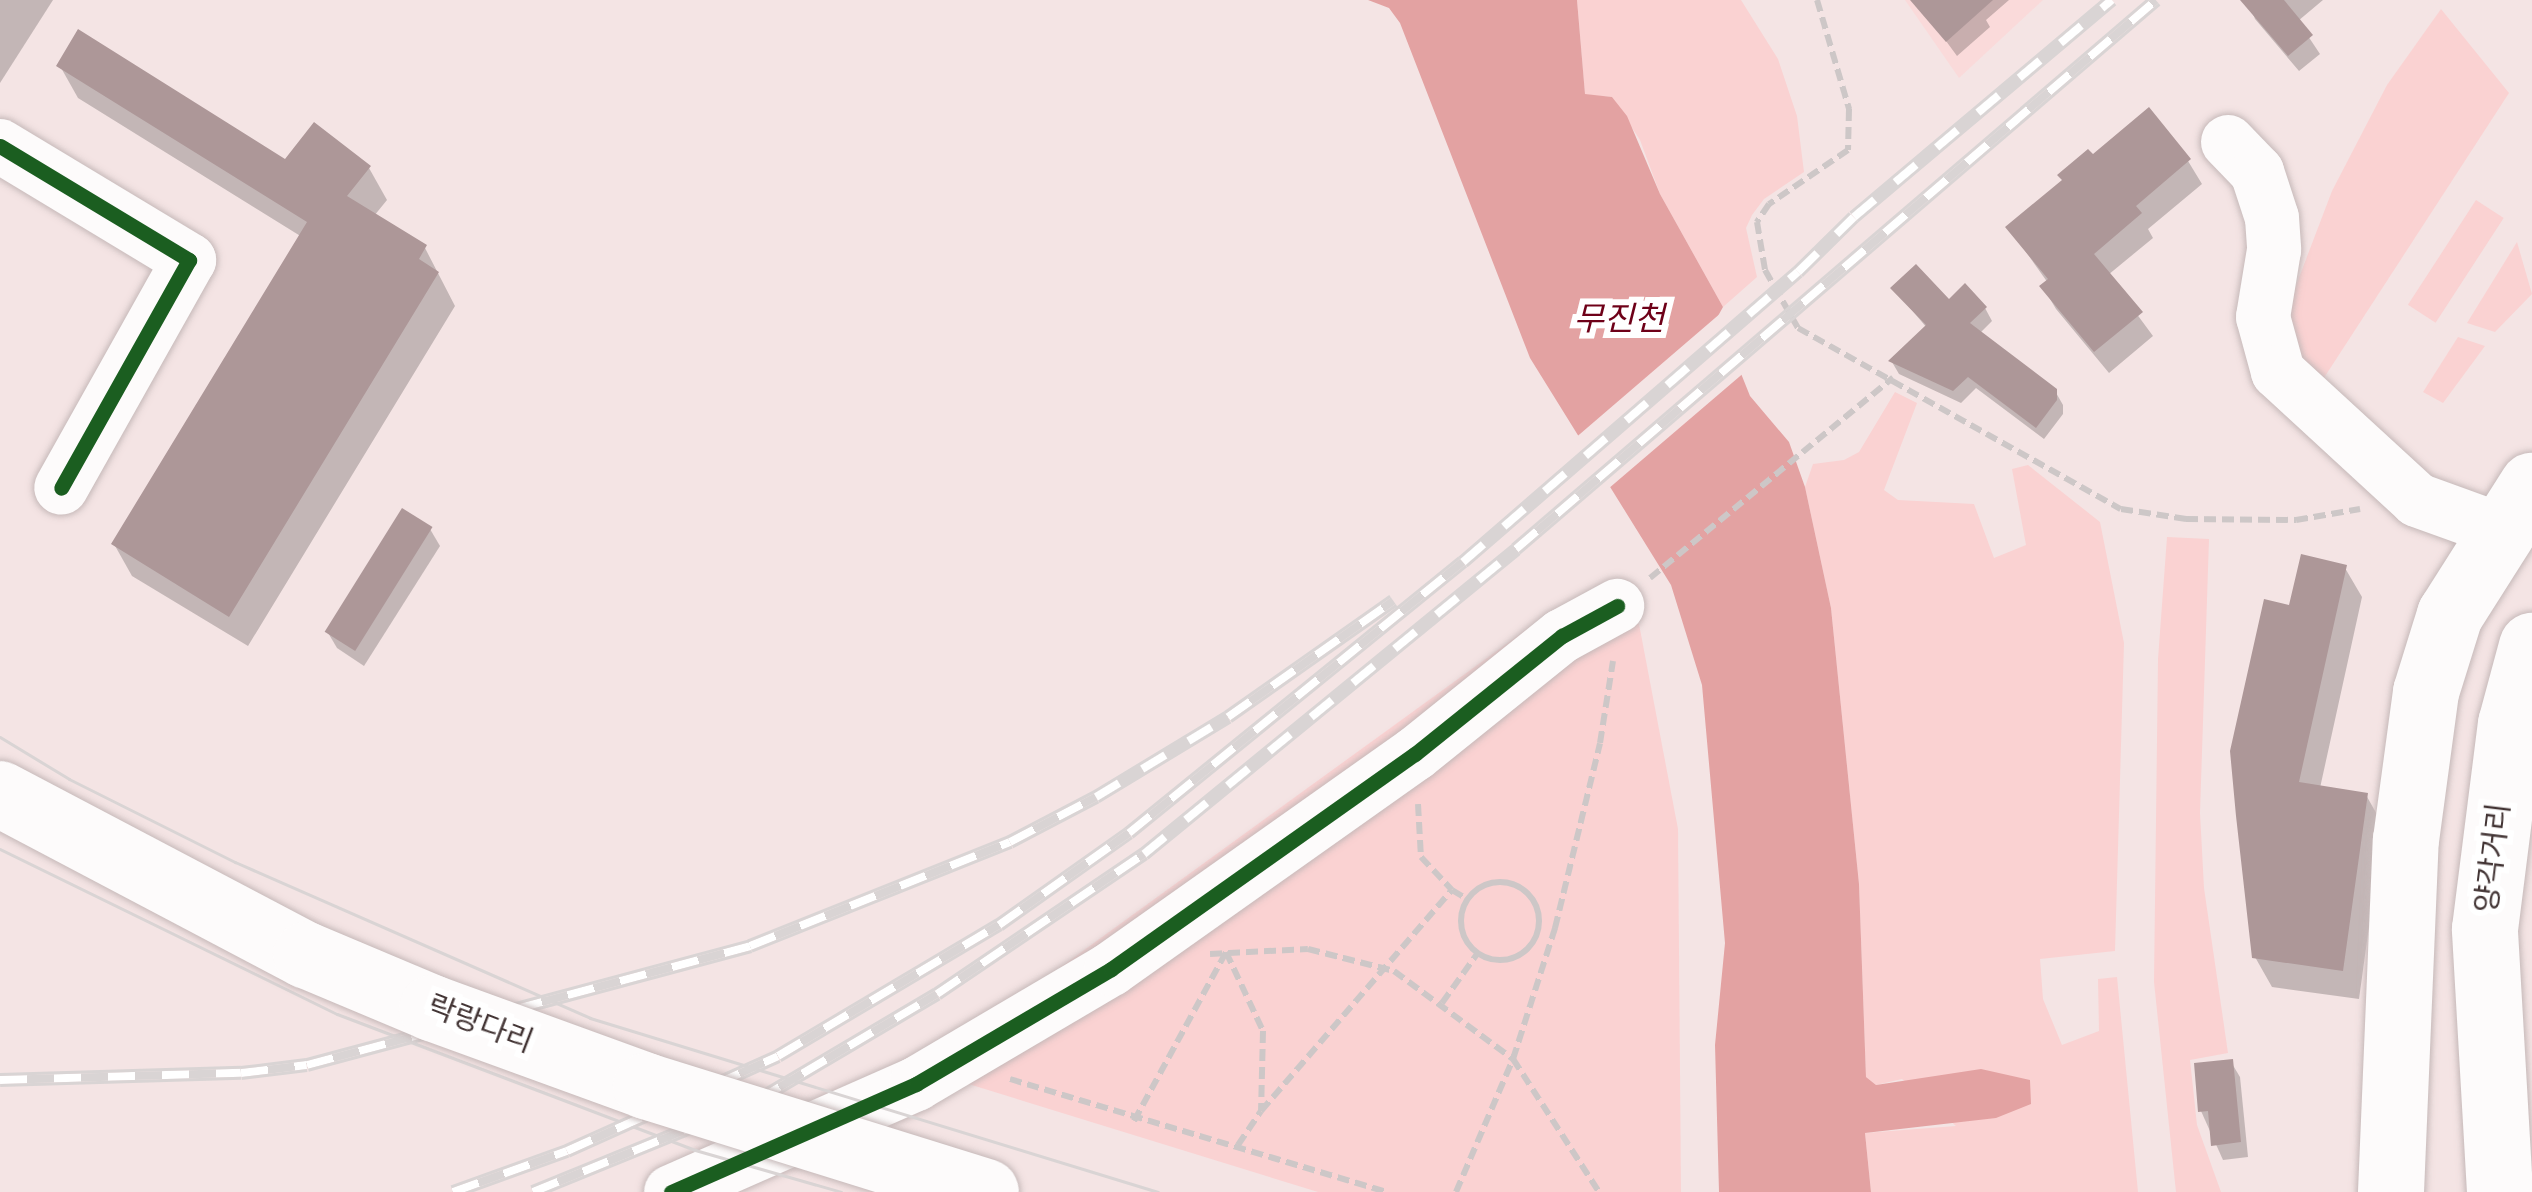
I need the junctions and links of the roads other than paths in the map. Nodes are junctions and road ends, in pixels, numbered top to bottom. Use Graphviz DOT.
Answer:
graph roads {
  1 [pos="2228,142"];
  2 [pos="0,146"];
  3 [pos="61,488"];
  4 [pos="2506,523"];
  5 [pos="1613,608"];
  6 [pos="2532,646"];
  7 [pos="0,794"];
  8 [pos="2485,929"];
  9 [pos="2532,1074"];
  10 [pos="699,1189"];
  11 [pos="986,1192"];
  12 [pos="2391,1192"];
  13 [pos="2500,1192"];
  1 -- 4 [label="street"];
  2 -- 3 [label="street"];
  4 -- 12 [label="main road"];
  5 -- 10 [label="street"];
  6 -- 8 [label="main road, 양각거리"];
  7 -- 11 [label="main road, 락랑다리, bridge"];
  8 -- 9 [label="main road"];
  8 -- 13 [label="main road"];
}
